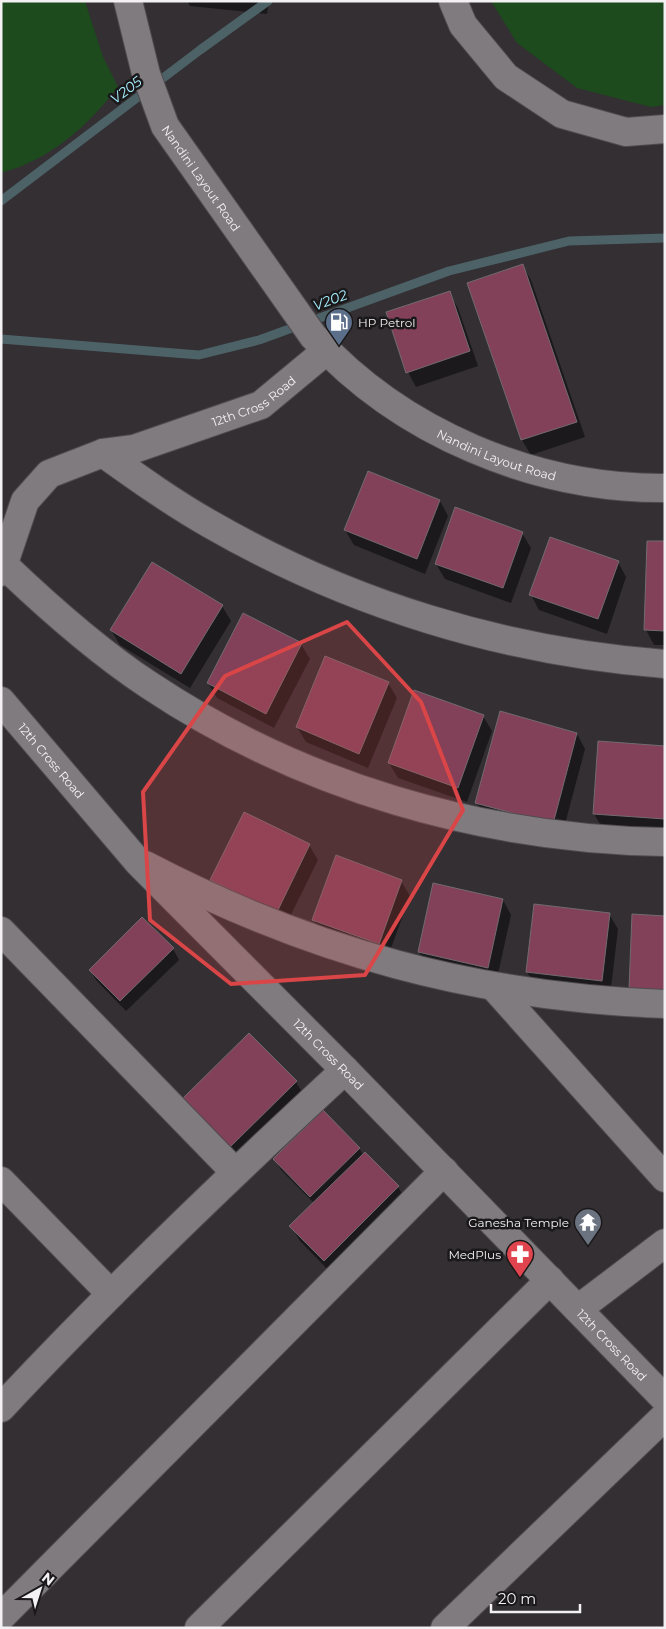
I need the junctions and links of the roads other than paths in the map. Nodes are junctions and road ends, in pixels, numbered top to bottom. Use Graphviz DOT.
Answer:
graph roads {
  1 [pos="128,1"];
  2 [pos="453,1"];
  3 [pos="665,129"];
  4 [pos="319,343"];
  5 [pos="103,453"];
  6 [pos="665,488"];
  7 [pos="2,568"];
  8 [pos="665,664"];
  9 [pos="1,702"];
  10 [pos="665,842"];
  11 [pos="138,862"];
  12 [pos="1,931"];
  13 [pos="494,987"];
  14 [pos="665,1004"];
  15 [pos="345,1070"];
  16 [pos="444,1171"];
  17 [pos="235,1172"];
  18 [pos="665,1178"];
  19 [pos="1,1181"];
  20 [pos="665,1243"];
  21 [pos="550,1280"];
  22 [pos="111,1294"];
  23 [pos="578,1309"];
  24 [pos="665,1399"];
  25 [pos="2,1405"];
  26 [pos="665,1416"];
  27 [pos="1,1616"];
  28 [pos="199,1628"];
  29 [pos="444,1628"];
  1 -- 4 [label="street, Nandini Layout Road"];
  2 -- 3 [label="street"];
  4 -- 5 [label="street, 12th Cross Road"];
  4 -- 6 [label="street, Nandini Layout Road"];
  5 -- 7 [label="street, 12th Cross Road"];
  5 -- 8 [label="street"];
  7 -- 10 [label="street"];
  9 -- 11 [label="street, 12th Cross Road"];
  11 -- 13 [label="street"];
  11 -- 15 [label="street, 12th Cross Road"];
  12 -- 17 [label="street"];
  13 -- 14 [label="street"];
  13 -- 18 [label="street"];
  15 -- 16 [label="street, 12th Cross Road"];
  15 -- 17 [label="street"];
  16 -- 21 [label="street, 12th Cross Road"];
  16 -- 27 [label="street"];
  17 -- 22 [label="street"];
  19 -- 22 [label="street"];
  20 -- 23 [label="street"];
  21 -- 23 [label="street, 12th Cross Road"];
  21 -- 28 [label="street"];
  22 -- 25 [label="street"];
  23 -- 24 [label="street, 12th Cross Road"];
  26 -- 29 [label="street"];
}
